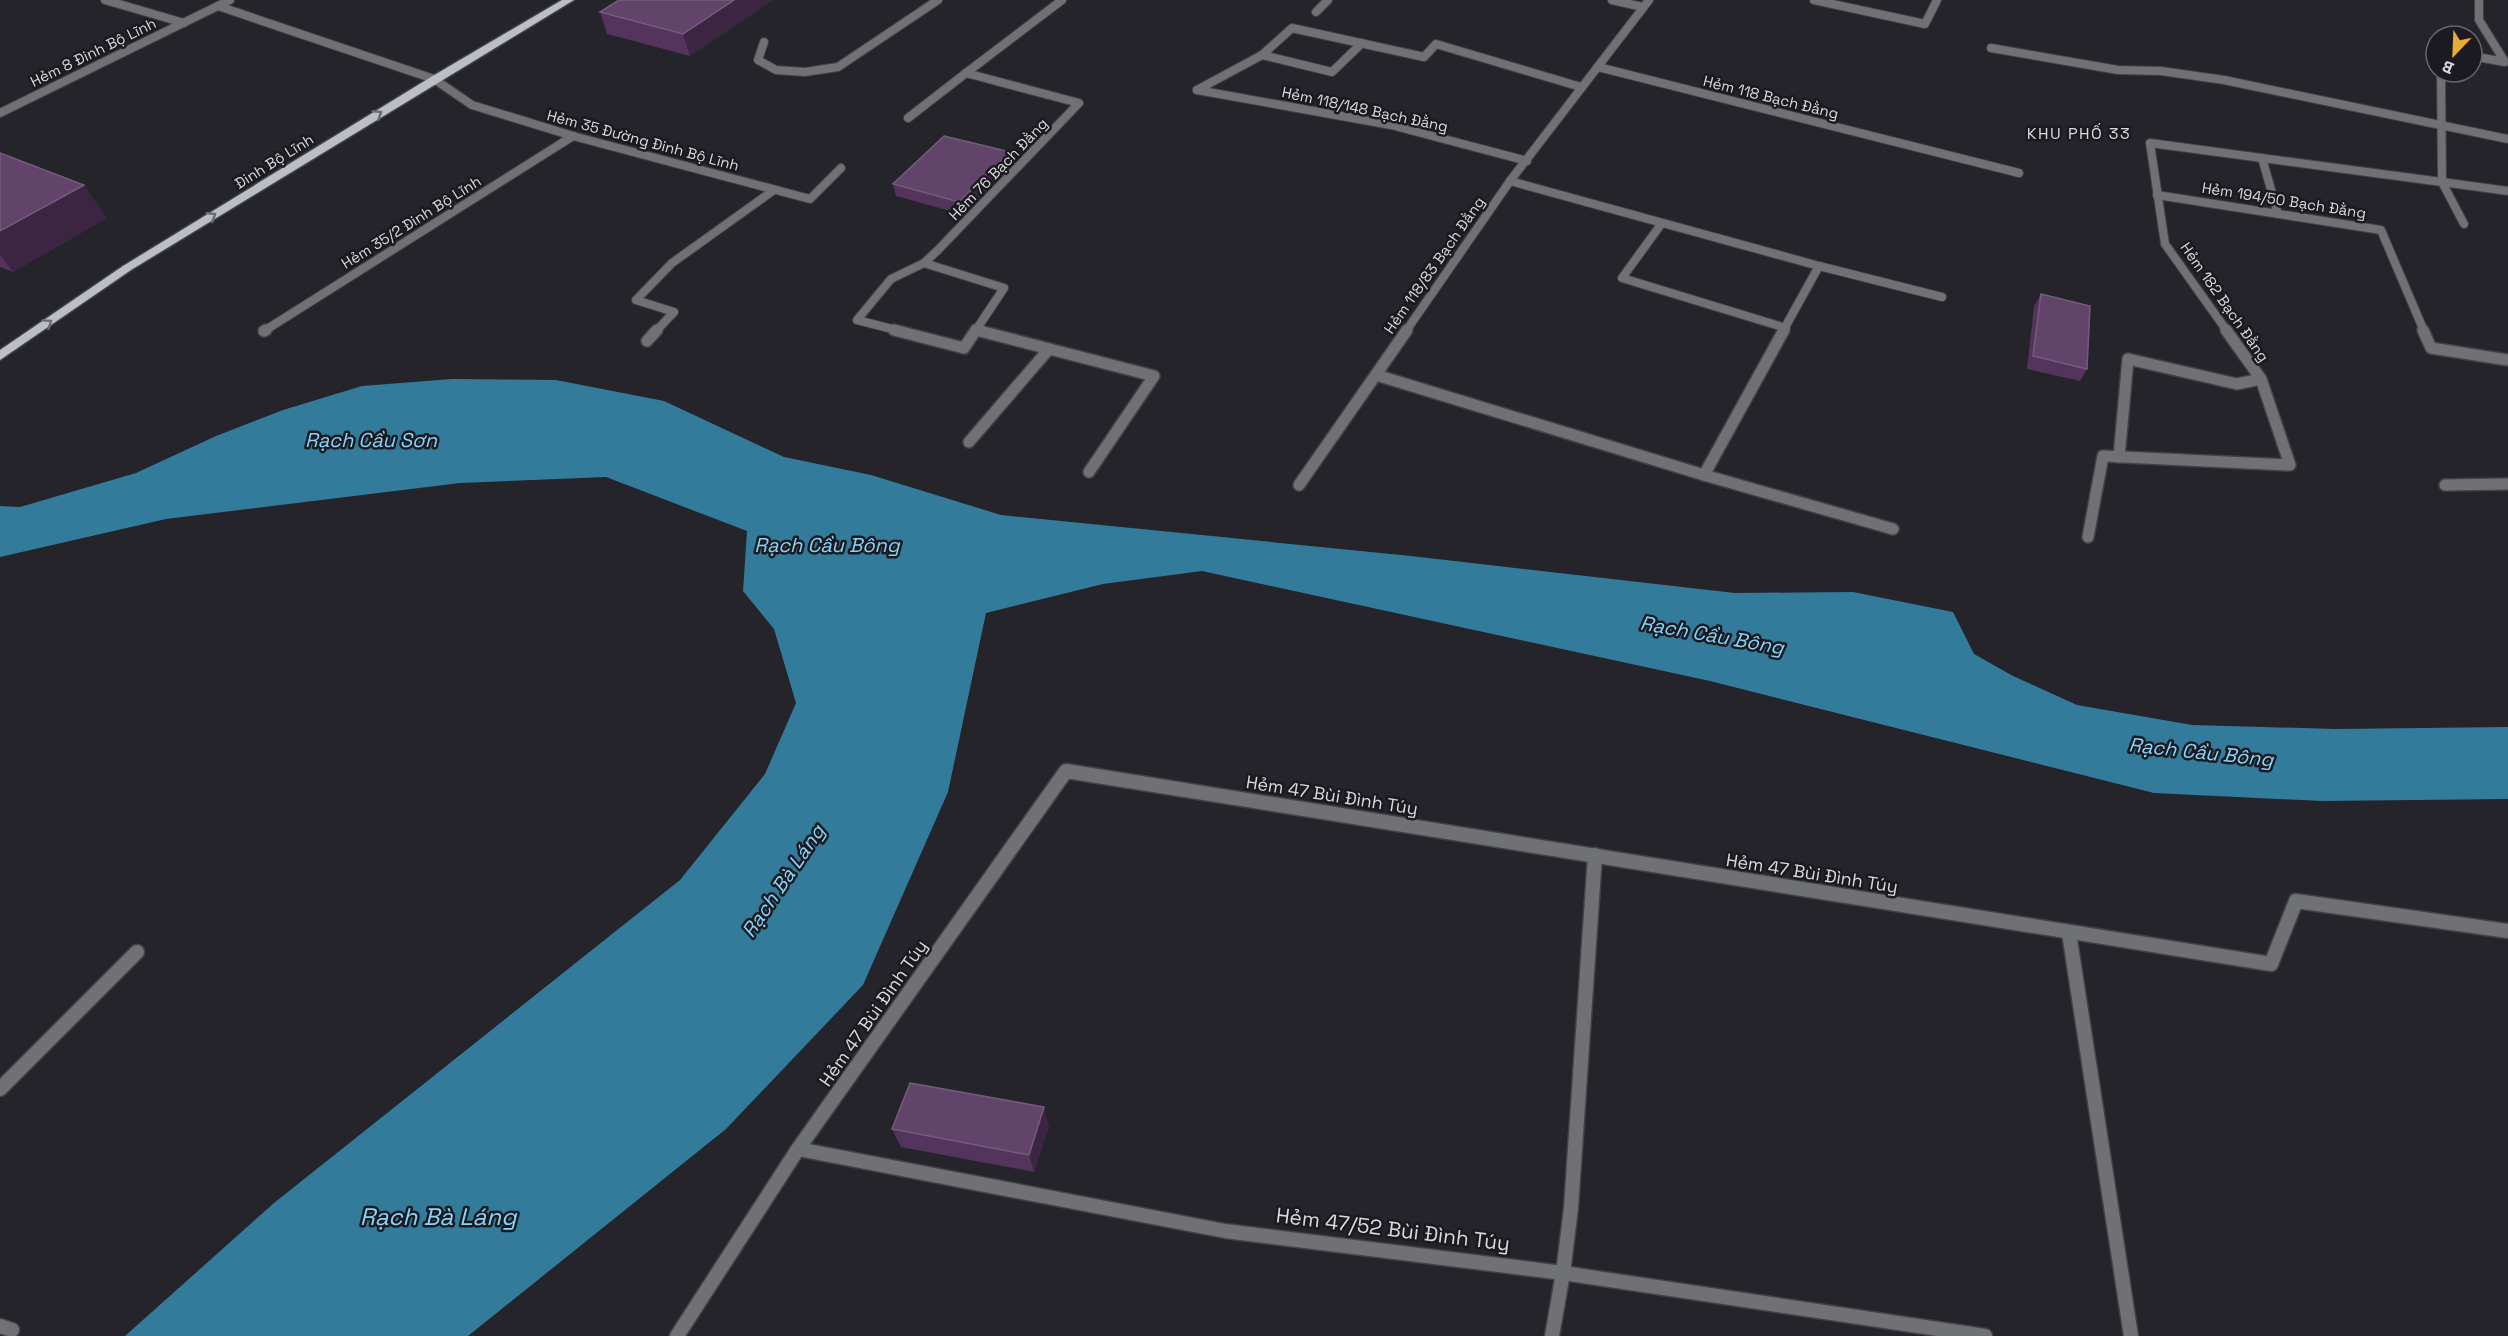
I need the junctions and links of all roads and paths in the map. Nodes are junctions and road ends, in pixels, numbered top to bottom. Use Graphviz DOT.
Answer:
graph roads {
  1 [pos="105,0"];
  2 [pos="230,0"];
  3 [pos="569,0"];
  4 [pos="938,0"];
  5 [pos="1062,0"];
  6 [pos="1328,0"];
  7 [pos="1612,0"];
  8 [pos="1814,0"];
  9 [pos="1936,0"];
  10 [pos="2479,0"];
  11 [pos="1646,3"];
  12 [pos="219,6"];
  13 [pos="1316,12"];
  14 [pos="184,23"];
  15 [pos="2481,24"];
  16 [pos="2484,28"];
  17 [pos="764,42"];
  18 [pos="1362,43"];
  19 [pos="1991,48"];
  20 [pos="1262,55"];
  21 [pos="2484,58"];
  22 [pos="1598,67"];
  23 [pos="966,74"];
  24 [pos="434,79"];
  25 [pos="2441,84"];
  26 [pos="1581,87"];
  27 [pos="0,113"];
  28 [pos="908,118"];
  29 [pos="2442,126"];
  30 [pos="573,136"];
  31 [pos="2508,139"];
  32 [pos="2262,158"];
  33 [pos="1527,161"];
  34 [pos="841,168"];
  35 [pos="2019,173"];
  36 [pos="1510,181"];
  37 [pos="2442,182"];
  38 [pos="774,190"];
  39 [pos="2508,191"];
  40 [pos="2157,195"];
  41 [pos="2278,214"];
  42 [pos="1662,223"];
  43 [pos="2464,224"];
  44 [pos="924,263"];
  45 [pos="1819,266"];
  46 [pos="1942,297"];
  47 [pos="1786,327"];
  48 [pos="976,330"];
  49 [pos="264,331"];
  50 [pos="647,341"];
  51 [pos="1049,349"];
  52 [pos="0,356"];
  53 [pos="2508,360"];
  54 [pos="1376,375"];
  55 [pos="2260,379"];
  56 [pos="969,442"];
  57 [pos="2119,457"];
  58 [pos="1089,472"];
  59 [pos="1704,475"];
  60 [pos="2508,484"];
  61 [pos="1299,485"];
  62 [pos="2445,485"];
  63 [pos="1893,529"];
  64 [pos="2088,537"];
  65 [pos="1595,855"];
  66 [pos="2508,931"];
  67 [pos="2069,933"];
  68 [pos="137,951"];
  69 [pos="0,1089"];
  70 [pos="798,1149"];
  71 [pos="1563,1273"];
  72 [pos="676,1336"];
  73 [pos="1552,1336"];
  74 [pos="1985,1336"];
  75 [pos="2132,1336"];
  1 -- 14 [label="street"];
  2 -- 12 [label="street, Hẻm 8 Đinh Bộ Lĩnh"];
  3 -- 24 [label="main road, Đinh Bộ Lĩnh"];
  4 -- 17 [label="street"];
  5 -- 23 [label="street"];
  6 -- 13 [label="street"];
  7 -- 11 [label="street"];
  8 -- 9 [label="street"];
  10 -- 15 [label="street"];
  11 -- 22 [label="street"];
  12 -- 14 [label="street, Hẻm 8 Đinh Bộ Lĩnh"];
  12 -- 24 [label="street, Hẻm 35 Đường Đinh Bộ Lĩnh"];
  14 -- 27 [label="street, Hẻm 8 Đinh Bộ Lĩnh"];
  16 -- 21 [label="street"];
  18 -- 20 [label="street"];
  18 -- 20 [label="street"];
  18 -- 26 [label="street"];
  19 -- 29 [label="street"];
  20 -- 33 [label="street, Hẻm 118/148 Bạch Đằng"];
  22 -- 26 [label="street, Hẻm 118/83 Bạch Đằng"];
  22 -- 35 [label="street, Hẻm 118 Bạch Đằng"];
  23 -- 28 [label="street"];
  23 -- 44 [label="street, Hẻm 76 Bạch Đằng"];
  24 -- 30 [label="street, Hẻm 35 Đường Đinh Bộ Lĩnh"];
  52 -- 24 [label="main road, Đinh Bộ Lĩnh, one-way"];
  25 -- 29 [label="street"];
  26 -- 33 [label="street, Hẻm 118/83 Bạch Đằng"];
  29 -- 31 [label="street"];
  29 -- 37 [label="street"];
  30 -- 38 [label="street, Hẻm 35 Đường Đinh Bộ Lĩnh"];
  30 -- 49 [label="street, Hẻm 35/2 Đinh Bộ Lĩnh"];
  32 -- 37 [label="street, Hẻm 182 Bạch Đằng"];
  32 -- 40 [label="street, Hẻm 182 Bạch Đằng"];
  32 -- 41 [label="street"];
  33 -- 36 [label="street, Hẻm 118/83 Bạch Đằng"];
  34 -- 38 [label="street, Hẻm 35 Đường Đinh Bộ Lĩnh"];
  36 -- 42 [label="street"];
  36 -- 54 [label="street, Hẻm 118/83 Bạch Đằng"];
  37 -- 39 [label="street, Hẻm 182 Bạch Đằng"];
  37 -- 43 [label="street"];
  38 -- 50 [label="street"];
  40 -- 41 [label="street, Hẻm 194/50 Bạch Đằng"];
  40 -- 55 [label="street, Hẻm 182 Bạch Đằng"];
  41 -- 53 [label="street, Hẻm 194/50 Bạch Đằng"];
  42 -- 45 [label="street"];
  42 -- 47 [label="street"];
  44 -- 48 [label="street"];
  44 -- 48 [label="street, Hẻm 76 Bạch Đằng"];
  45 -- 46 [label="street"];
  45 -- 47 [label="street"];
  47 -- 59 [label="street"];
  48 -- 51 [label="street"];
  51 -- 56 [label="street"];
  51 -- 58 [label="street"];
  54 -- 59 [label="street"];
  54 -- 61 [label="street, Hẻm 118/83 Bạch Đằng"];
  55 -- 57 [label="street"];
  55 -- 57 [label="street, Hẻm 182 Bạch Đằng"];
  57 -- 64 [label="street"];
  59 -- 63 [label="street"];
  60 -- 62 [label="street"];
  65 -- 67 [label="street, Hẻm 47 Bùi Đình Túy"];
  65 -- 70 [label="street, Hẻm 47 Bùi Đình Túy"];
  65 -- 71 [label="street"];
  66 -- 67 [label="street, Hẻm 47 Bùi Đình Túy"];
  67 -- 75 [label="street"];
  68 -- 69 [label="street"];
  70 -- 71 [label="street, Hẻm 47/52 Bùi Đình Túy"];
  70 -- 72 [label="street, Hẻm 47 Bùi Đình Túy"];
  71 -- 73 [label="street"];
  71 -- 74 [label="street, Hẻm 47/52 Bùi Đình Túy"];
}
